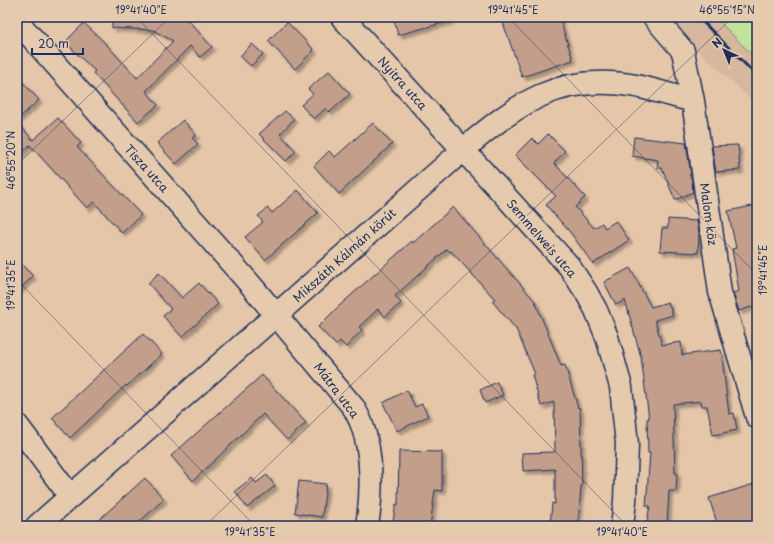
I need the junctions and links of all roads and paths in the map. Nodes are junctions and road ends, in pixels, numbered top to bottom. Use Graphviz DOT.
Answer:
graph roads {
  1 [pos="342,17"];
  2 [pos="654,17"];
  3 [pos="17,21"];
  4 [pos="693,101"];
  5 [pos="463,150"];
  6 [pos="276,316"];
  7 [pos="757,417"];
  8 [pos="17,426"];
  9 [pos="70,496"];
  10 [pos="37,526"];
  11 [pos="367,526"];
  12 [pos="622,526"];
  1 -- 5 [label="street, Nyitra utca"];
  2 -- 4 [label="street, Malom köz"];
  3 -- 6 [label="street, Tisza utca"];
  4 -- 5 [label="street, Mikszáth Kálmán körút"];
  4 -- 7 [label="street, Malom köz"];
  5 -- 6 [label="street, Mikszáth Kálmán körút"];
  5 -- 12 [label="street, Semmelweis utca"];
  6 -- 9 [label="street, Mikszáth Kálmán körút"];
  6 -- 11 [label="street, Mátra utca"];
  8 -- 9 [label="street"];
  9 -- 10 [label="street, Mikszáth Kálmán körút"];
}
